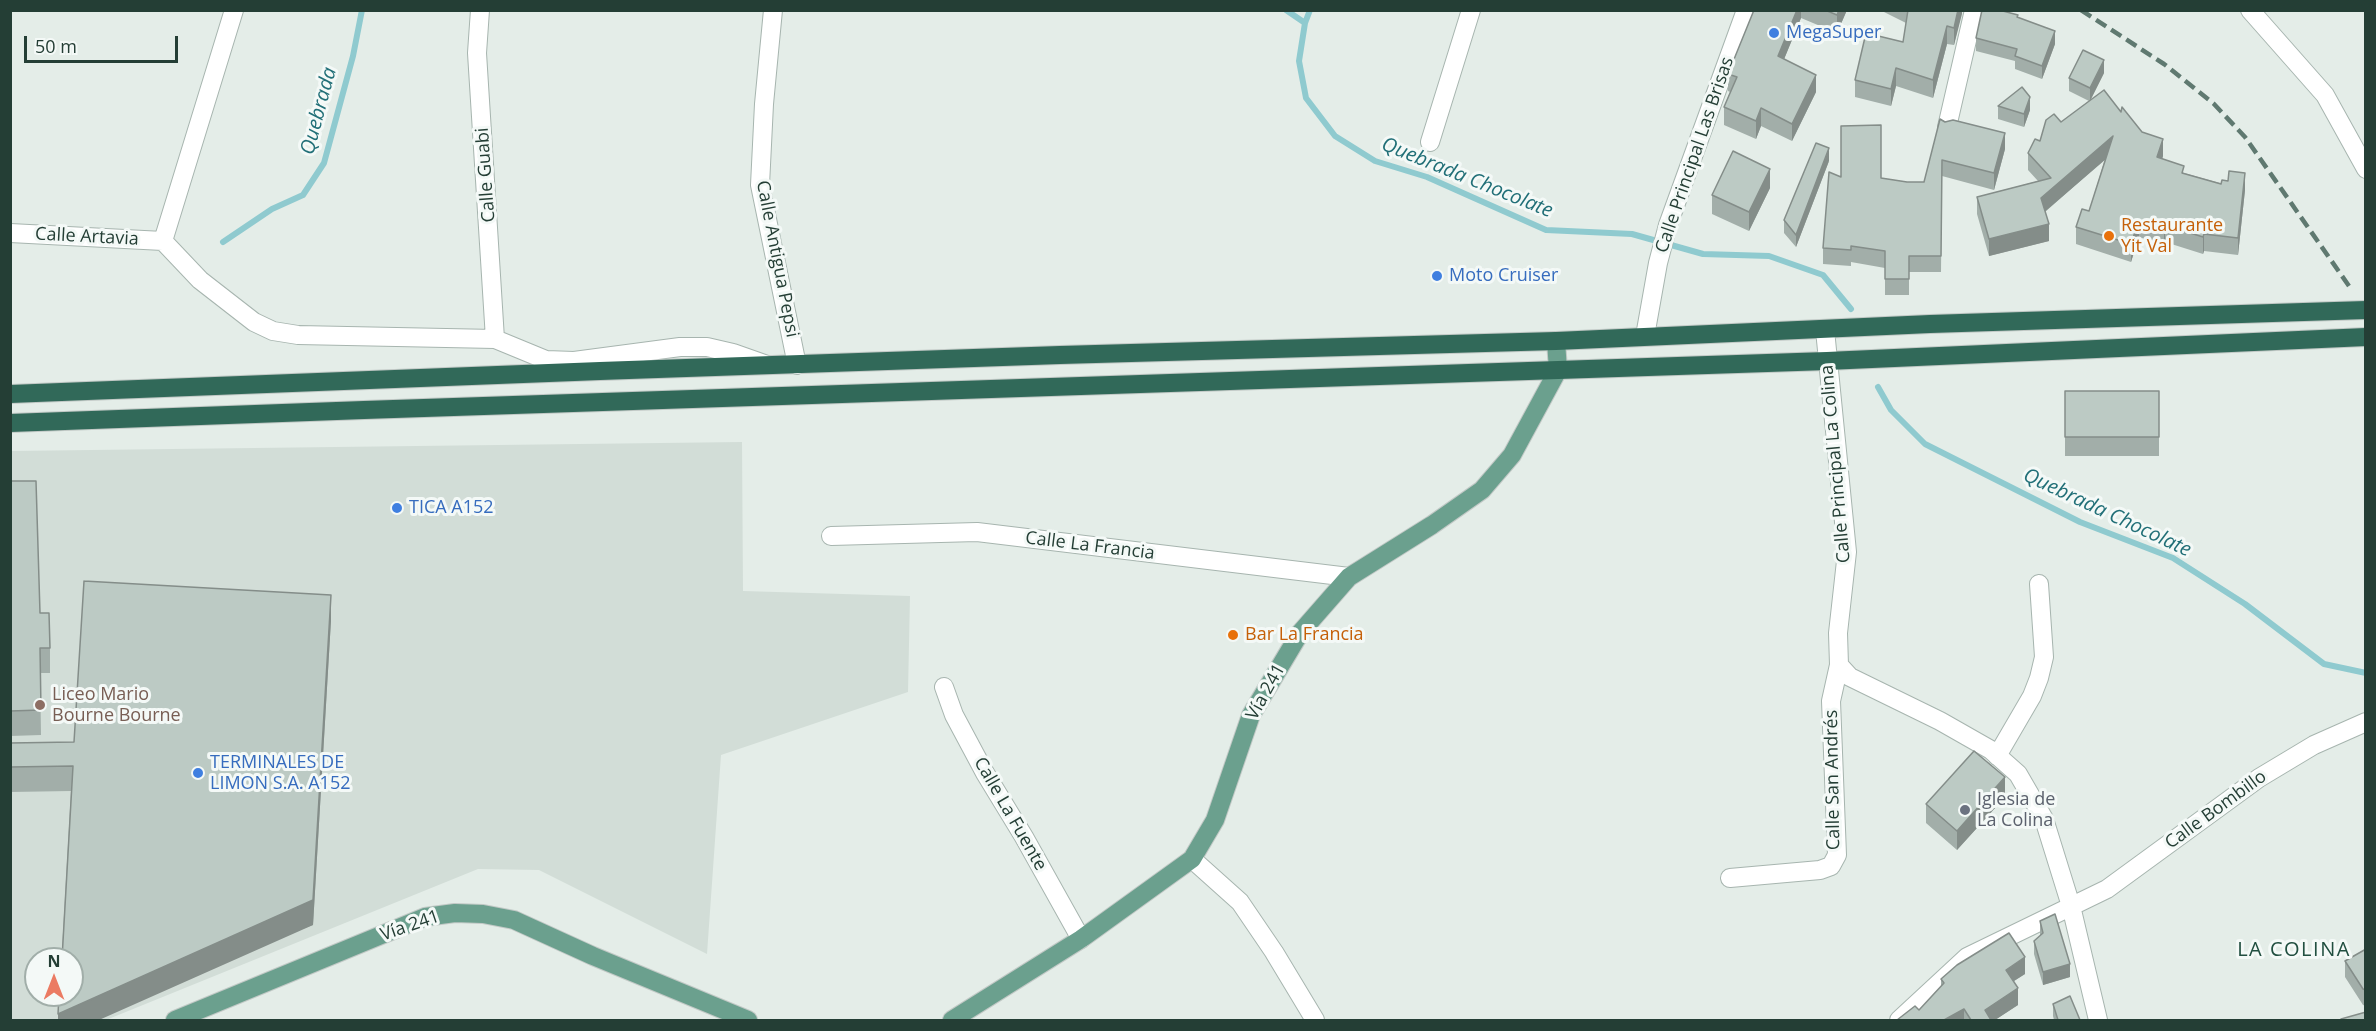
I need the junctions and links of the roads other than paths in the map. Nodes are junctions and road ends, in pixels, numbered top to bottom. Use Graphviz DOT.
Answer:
graph roads {
  1 [pos="234,10"];
  2 [pos="480,10"];
  3 [pos="773,10"];
  4 [pos="1471,10"];
  5 [pos="1746,10"];
  6 [pos="1974,10"];
  7 [pos="2250,10"];
  8 [pos="1947,127"];
  9 [pos="1430,142"];
  10 [pos="2366,169"];
  11 [pos="10,233"];
  12 [pos="164,241"];
  13 [pos="2366,310"];
  14 [pos="1825,330"];
  15 [pos="1645,336"];
  16 [pos="2366,337"];
  17 [pos="495,339"];
  18 [pos="1556,341"];
  19 [pos="1827,362"];
  20 [pos="797,364"];
  21 [pos="768,365"];
  22 [pos="1558,370"];
  23 [pos="10,394"];
  24 [pos="10,423"];
  25 [pos="831,536"];
  26 [pos="1349,578"];
  27 [pos="2039,584"];
  28 [pos="1839,665"];
  29 [pos="944,687"];
  30 [pos="2366,722"];
  31 [pos="1997,756"];
  32 [pos="1192,859"];
  33 [pos="1730,878"];
  34 [pos="2071,906"];
  35 [pos="1081,939"];
  36 [pos="175,1020"];
  37 [pos="748,1020"];
  38 [pos="952,1020"];
  39 [pos="1315,1020"];
  40 [pos="1899,1020"];
  41 [pos="2098,1020"];
  1 -- 12 [label="street"];
  2 -- 17 [label="street, Calle Guabi"];
  3 -- 20 [label="street, Calle Antigua Pepsi"];
  4 -- 9 [label="street"];
  5 -- 15 [label="street, Calle Principal Las Brisas"];
  6 -- 8 [label="street"];
  7 -- 10 [label="street"];
  11 -- 12 [label="street, Calle Artavia"];
  12 -- 17 [label="street"];
  13 -- 14 [label="highway"];
  14 -- 15 [label="highway"];
  14 -- 19 [label="street, Calle Principal La Colina"];
  15 -- 18 [label="highway"];
  16 -- 19 [label="highway"];
  17 -- 21 [label="street"];
  18 -- 20 [label="highway"];
  18 -- 22 [label="main road"];
  19 -- 22 [label="highway"];
  19 -- 28 [label="street, Calle Principal La Colina"];
  20 -- 21 [label="highway"];
  21 -- 23 [label="highway"];
  22 -- 24 [label="highway"];
  22 -- 26 [label="main road, Vía 241"];
  25 -- 26 [label="street, Calle La Francia"];
  26 -- 32 [label="main road, Vía 241"];
  27 -- 31 [label="street"];
  28 -- 31 [label="street"];
  28 -- 33 [label="street, Calle San Andrés"];
  29 -- 35 [label="street, Calle La Fuente"];
  30 -- 34 [label="street, Calle Bombillo"];
  31 -- 34 [label="street"];
  32 -- 35 [label="main road, Vía 241"];
  32 -- 39 [label="street"];
  34 -- 40 [label="street, Calle Bombillo"];
  34 -- 41 [label="street"];
  35 -- 38 [label="main road, Vía 241"];
  36 -- 37 [label="main road, Vía 241"];
}
